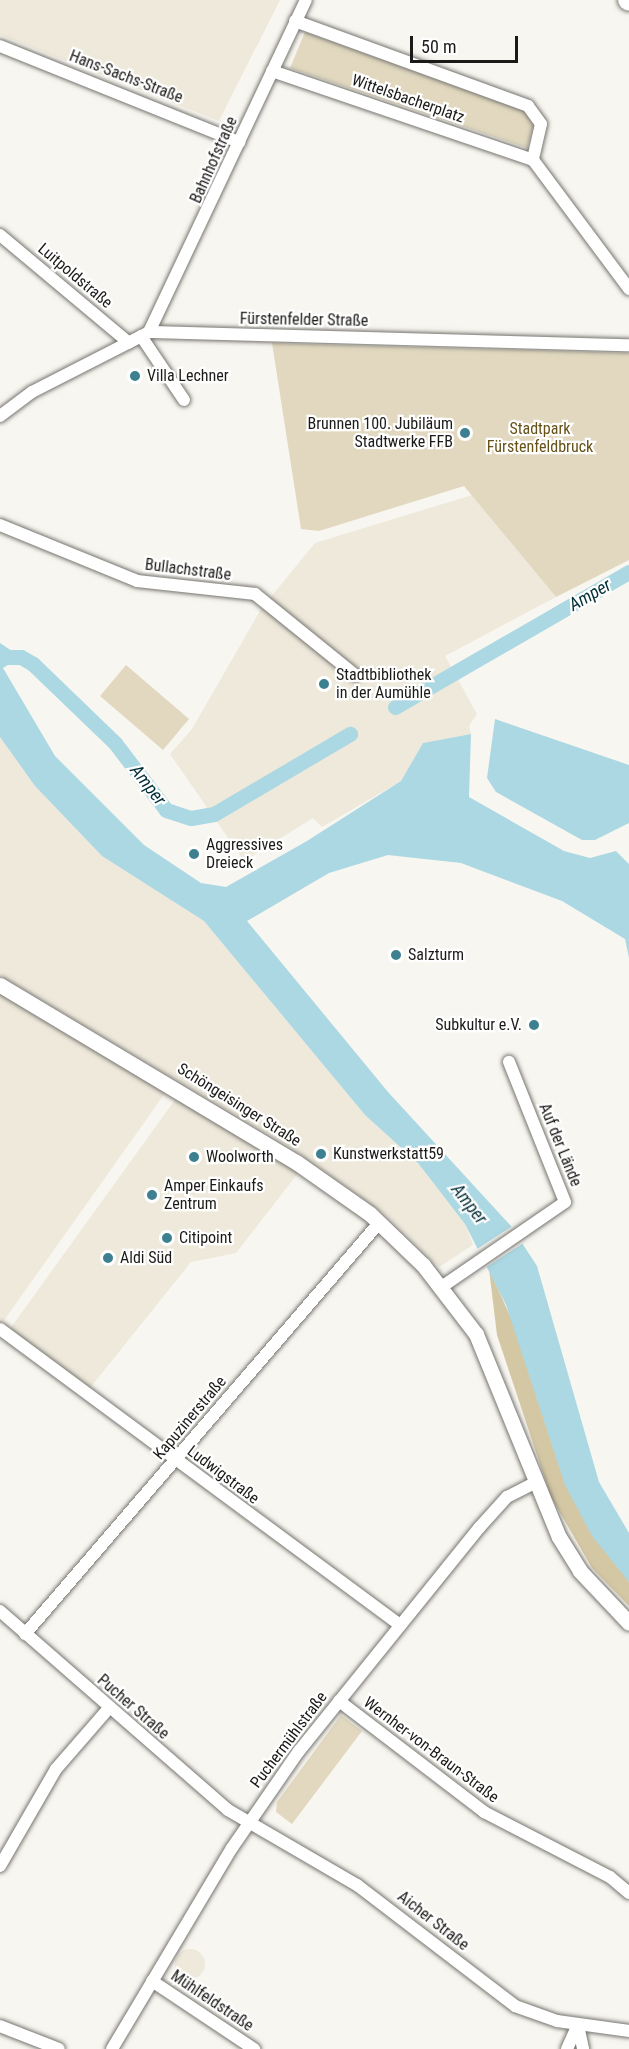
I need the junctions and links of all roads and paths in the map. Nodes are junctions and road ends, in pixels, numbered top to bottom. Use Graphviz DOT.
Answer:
graph roads {
  1 [pos="306,0"];
  2 [pos="295,21"];
  3 [pos="0,46"];
  4 [pos="272,71"];
  5 [pos="239,142"];
  6 [pos="533,160"];
  7 [pos="0,235"];
  8 [pos="629,289"];
  9 [pos="145,334"];
  10 [pos="129,343"];
  11 [pos="629,345"];
  12 [pos="184,400"];
  13 [pos="0,416"];
  14 [pos="0,525"];
  15 [pos="355,675"];
  16 [pos="0,986"];
  17 [pos="509,1062"];
  18 [pos="379,1223"];
  19 [pos="443,1286"];
  20 [pos="0,1329"];
  21 [pos="175,1460"];
  22 [pos="534,1483"];
  23 [pos="0,1611"];
  24 [pos="629,1623"];
  25 [pos="399,1624"];
  26 [pos="25,1634"];
  27 [pos="339,1701"];
  28 [pos="109,1708"];
  29 [pos="249,1821"];
  30 [pos="0,1866"];
  31 [pos="629,1893"];
  32 [pos="152,1981"];
  33 [pos="578,2024"];
  34 [pos="0,2026"];
  35 [pos="629,2031"];
  36 [pos="59,2049"];
  37 [pos="112,2049"];
  38 [pos="254,2049"];
  39 [pos="567,2049"];
  40 [pos="584,2049"];
  1 -- 2 [label="street, Bahnhofstraße"];
  2 -- 4 [label="street, Bahnhofstraße"];
  2 -- 6 [label="street, Wittelsbacherplatz"];
  3 -- 5 [label="street, Hans-Sachs-Straße"];
  4 -- 5 [label="street, Bahnhofstraße"];
  4 -- 6 [label="street, Wittelsbacherplatz"];
  5 -- 9 [label="street, Bahnhofstraße"];
  6 -- 8 [label="street"];
  7 -- 10 [label="street, Luitpoldstraße"];
  9 -- 10 [label="street"];
  9 -- 11 [label="street, Fürstenfelder Straße"];
  9 -- 12 [label="street"];
  10 -- 13 [label="street"];
  14 -- 15 [label="street, Bullachstraße"];
  16 -- 18 [label="street, Schöngeisinger Straße"];
  17 -- 19 [label="street, Auf der Lände"];
  18 -- 19 [label="street, Schöngeisinger Straße"];
  18 -- 21 [label="street, Kapuzinerstraße"];
  19 -- 22 [label="street, Schöngeisinger Straße"];
  20 -- 21 [label="street, Ludwigstraße"];
  21 -- 25 [label="street, Ludwigstraße"];
  21 -- 26 [label="street, Kapuzinerstraße"];
  22 -- 24 [label="street, Schöngeisinger Straße"];
  22 -- 25 [label="street, Puchermühlstraße"];
  23 -- 26 [label="street, Pucher Straße"];
  25 -- 27 [label="street, Puchermühlstraße"];
  26 -- 28 [label="street, Pucher Straße"];
  27 -- 29 [label="street, Puchermühlstraße"];
  27 -- 31 [label="street, Wernher-von-Braun-Straße"];
  28 -- 29 [label="street, Pucher Straße"];
  28 -- 30 [label="street"];
  29 -- 32 [label="street, Puchermühlstraße"];
  29 -- 33 [label="street, Aicher Straße"];
  32 -- 37 [label="street, Puchermühlstraße"];
  32 -- 38 [label="street, Mühlfeldstraße"];
  33 -- 35 [label="street"];
  33 -- 39 [label="street"];
  33 -- 40 [label="street"];
  34 -- 36 [label="street"];
}
